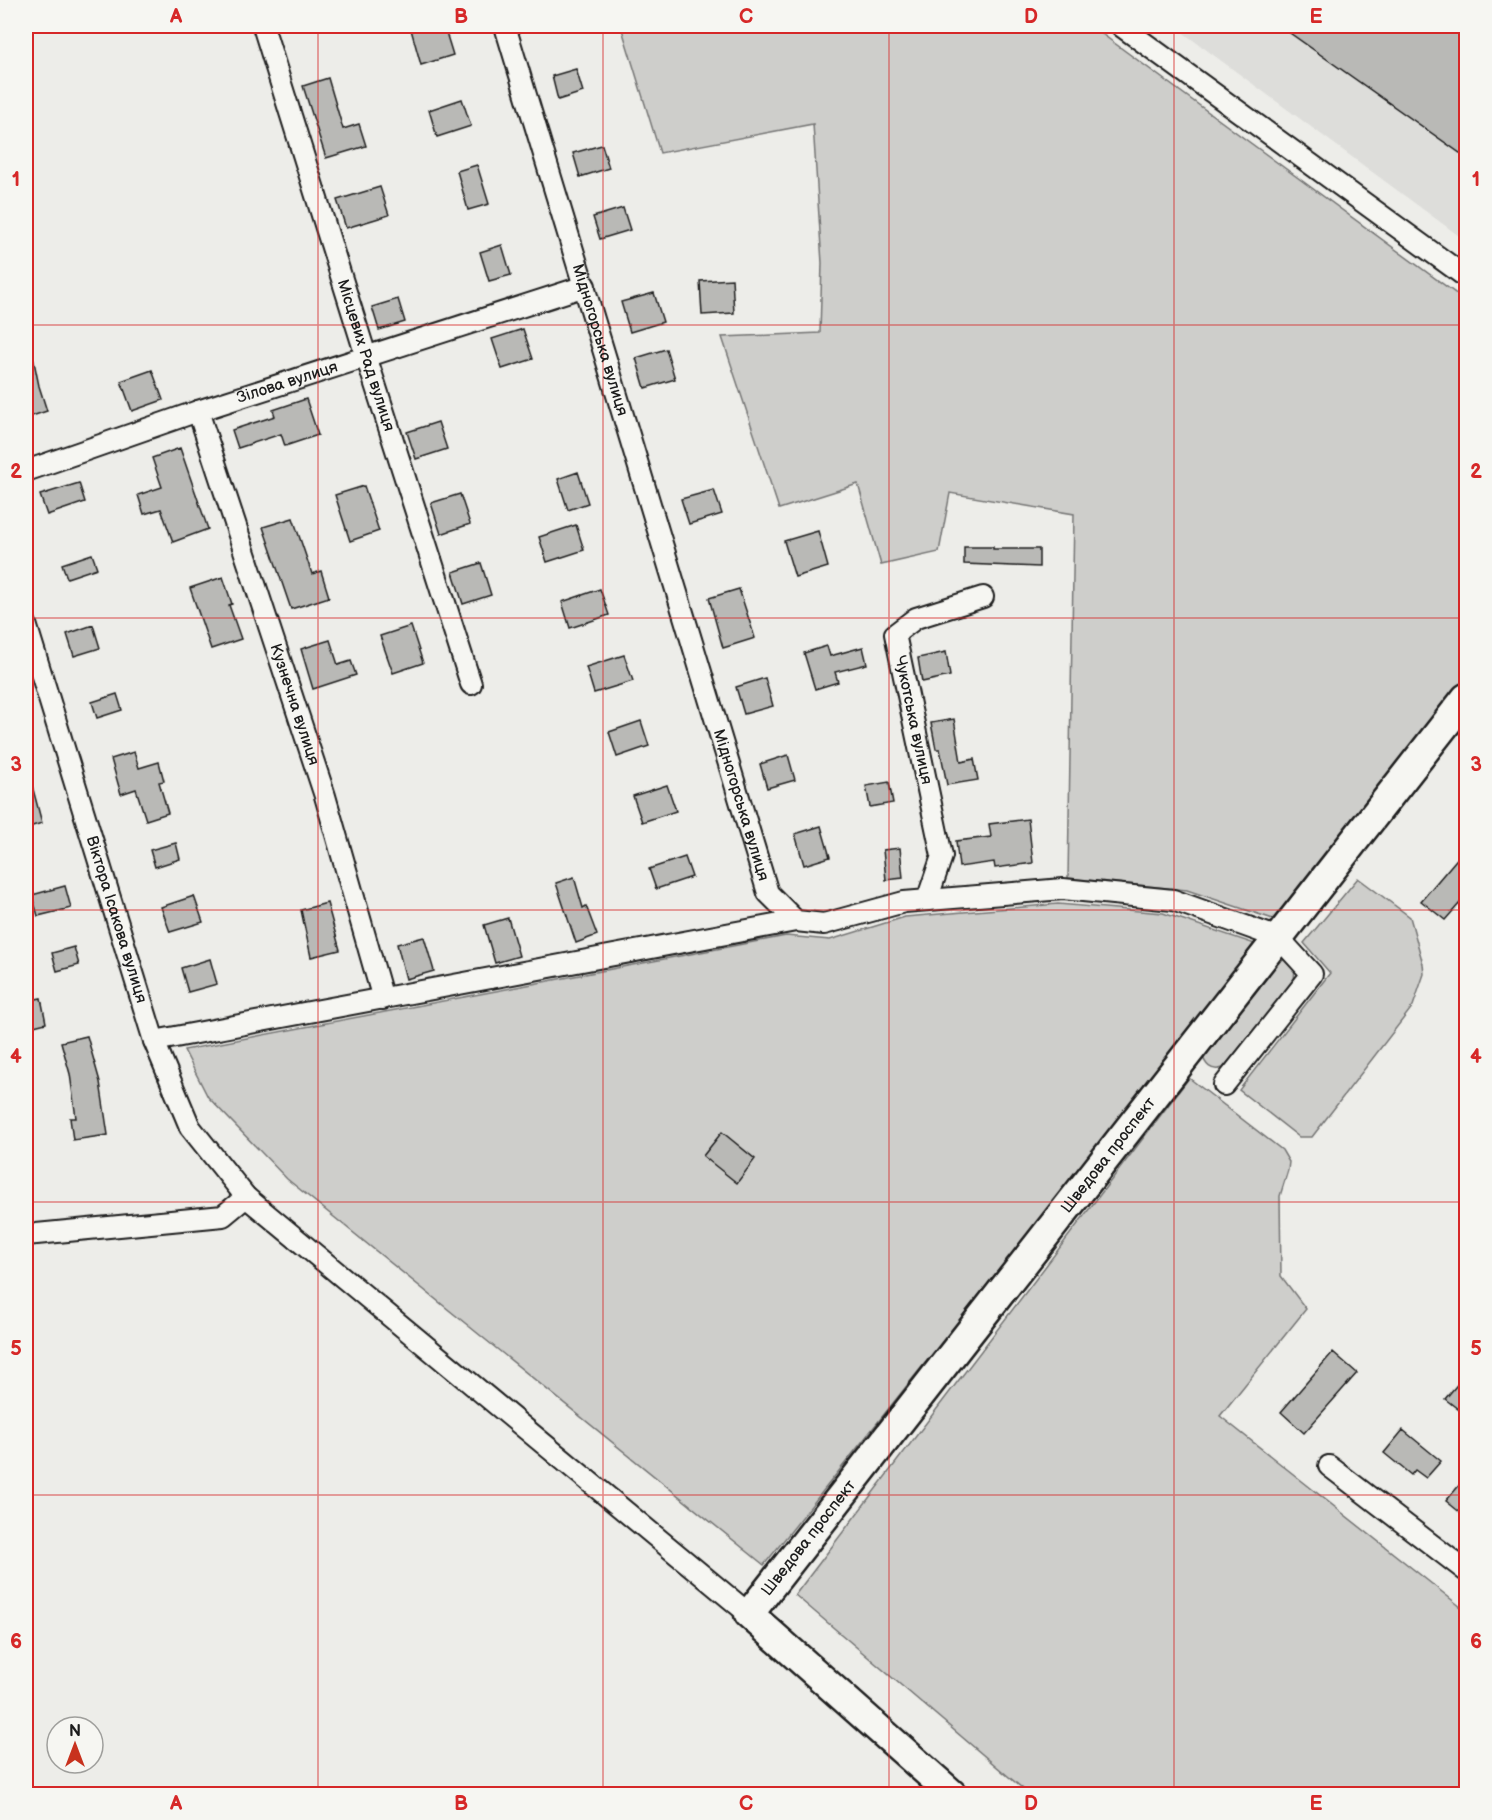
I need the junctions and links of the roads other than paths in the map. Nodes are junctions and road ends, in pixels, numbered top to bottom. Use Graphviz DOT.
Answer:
graph roads {
  1 [pos="263,26"];
  2 [pos="505,26"];
  3 [pos="1121,26"];
  4 [pos="1467,277"];
  5 [pos="585,286"];
  6 [pos="366,356"];
  7 [pos="198,411"];
  8 [pos="26,471"];
  9 [pos="983,597"];
  10 [pos="26,624"];
  11 [pos="471,684"];
  12 [pos="1467,698"];
  13 [pos="927,900"];
  14 [pos="796,921"];
  15 [pos="1279,938"];
  16 [pos="383,999"];
  17 [pos="154,1041"];
  18 [pos="1224,1085"];
  19 [pos="246,1197"];
  20 [pos="26,1235"];
  21 [pos="1329,1466"];
  22 [pos="1467,1571"];
  23 [pos="749,1614"];
  24 [pos="952,1794"];
  1 -- 6 [label="street, Місцевих Рад вулиця"];
  2 -- 5 [label="street, Мідногорська вулиця"];
  3 -- 4 [label="street"];
  5 -- 6 [label="street, Зілова вулиця"];
  5 -- 14 [label="street, Мідногорська вулиця"];
  6 -- 7 [label="street, Зілова вулиця"];
  6 -- 11 [label="street, Місцевих Рад вулиця"];
  7 -- 8 [label="street, Зілова вулиця"];
  7 -- 16 [label="street, Кузнечна вулиця"];
  9 -- 13 [label="street, Чукотська вулиця"];
  10 -- 17 [label="street, Віктора Ісакова вулиця"];
  12 -- 15 [label="street, Шведова проспект"];
  13 -- 14 [label="street"];
  13 -- 15 [label="street"];
  14 -- 16 [label="street"];
  15 -- 18 [label="street"];
  15 -- 23 [label="street, Шведова проспект"];
  16 -- 17 [label="street"];
  17 -- 19 [label="street, Віктора Ісакова вулиця"];
  19 -- 20 [label="street"];
  19 -- 23 [label="street, Віктора Ісакова вулиця"];
  21 -- 22 [label="street"];
  23 -- 24 [label="street"];
}
